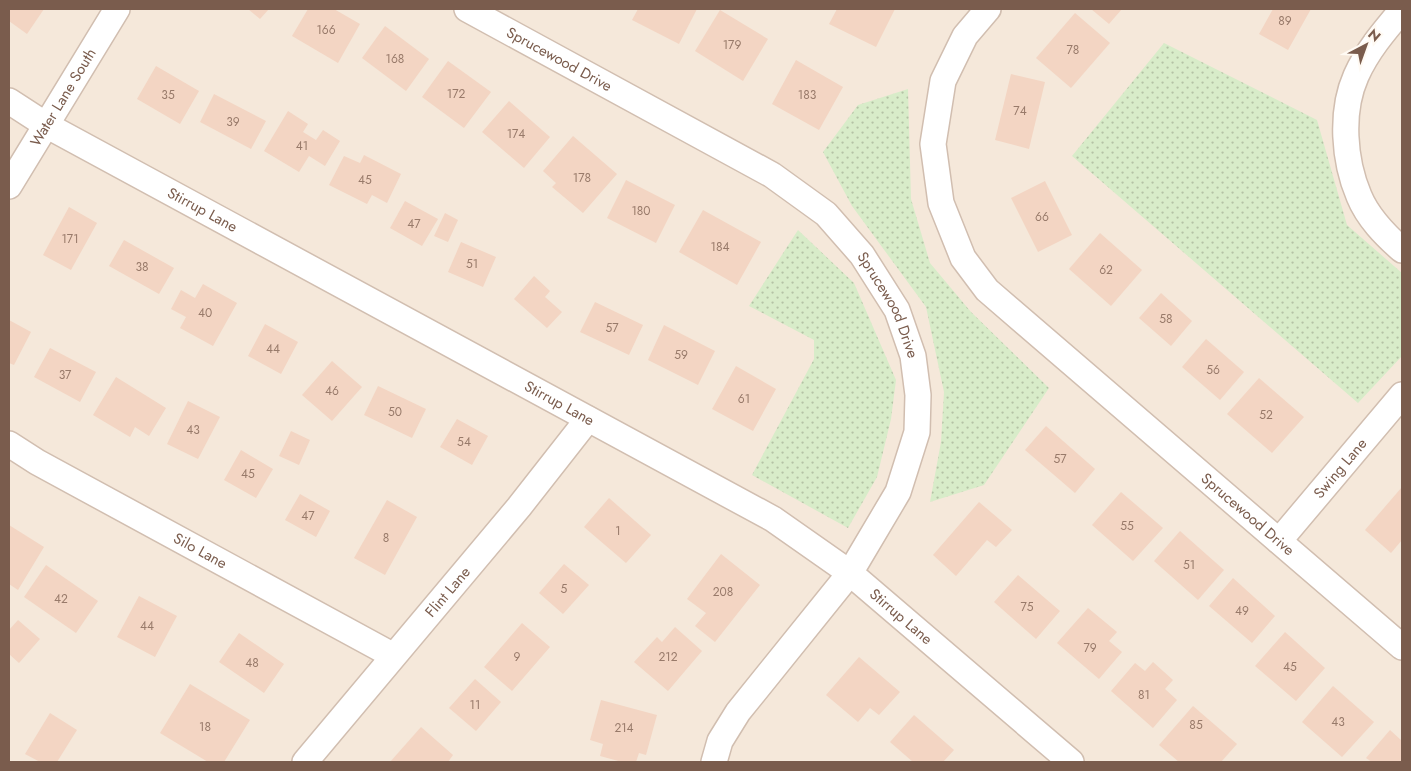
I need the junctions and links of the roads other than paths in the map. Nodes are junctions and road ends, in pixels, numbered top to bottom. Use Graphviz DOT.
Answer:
graph roads {
  1 [pos="117,9"];
  2 [pos="467,9"];
  3 [pos="988,9"];
  4 [pos="1402,10"];
  5 [pos="9,101"];
  6 [pos="46,125"];
  7 [pos="9,186"];
  8 [pos="1402,250"];
  9 [pos="1402,395"];
  10 [pos="588,419"];
  11 [pos="9,444"];
  12 [pos="1278,541"];
  13 [pos="850,573"];
  14 [pos="1402,647"];
  15 [pos="392,655"];
  16 [pos="305,762"];
  17 [pos="714,762"];
  18 [pos="1071,762"];
  1 -- 6 [label="street, Water Lane South"];
  2 -- 13 [label="street, Sprucewood Drive"];
  3 -- 12 [label="street, Sprucewood Drive"];
  4 -- 8 [label="street"];
  5 -- 6 [label="street, Stirrup Lane"];
  6 -- 7 [label="street, Water Lane South"];
  6 -- 10 [label="street, Stirrup Lane"];
  9 -- 12 [label="street, Swing Lane"];
  10 -- 13 [label="street, Stirrup Lane"];
  10 -- 15 [label="street, Flint Lane"];
  11 -- 15 [label="street, Silo Lane"];
  12 -- 14 [label="street, Sprucewood Drive"];
  13 -- 17 [label="street, Sprucewood Drive"];
  13 -- 18 [label="street, Stirrup Lane"];
  15 -- 16 [label="street, Flint Lane"];
}
